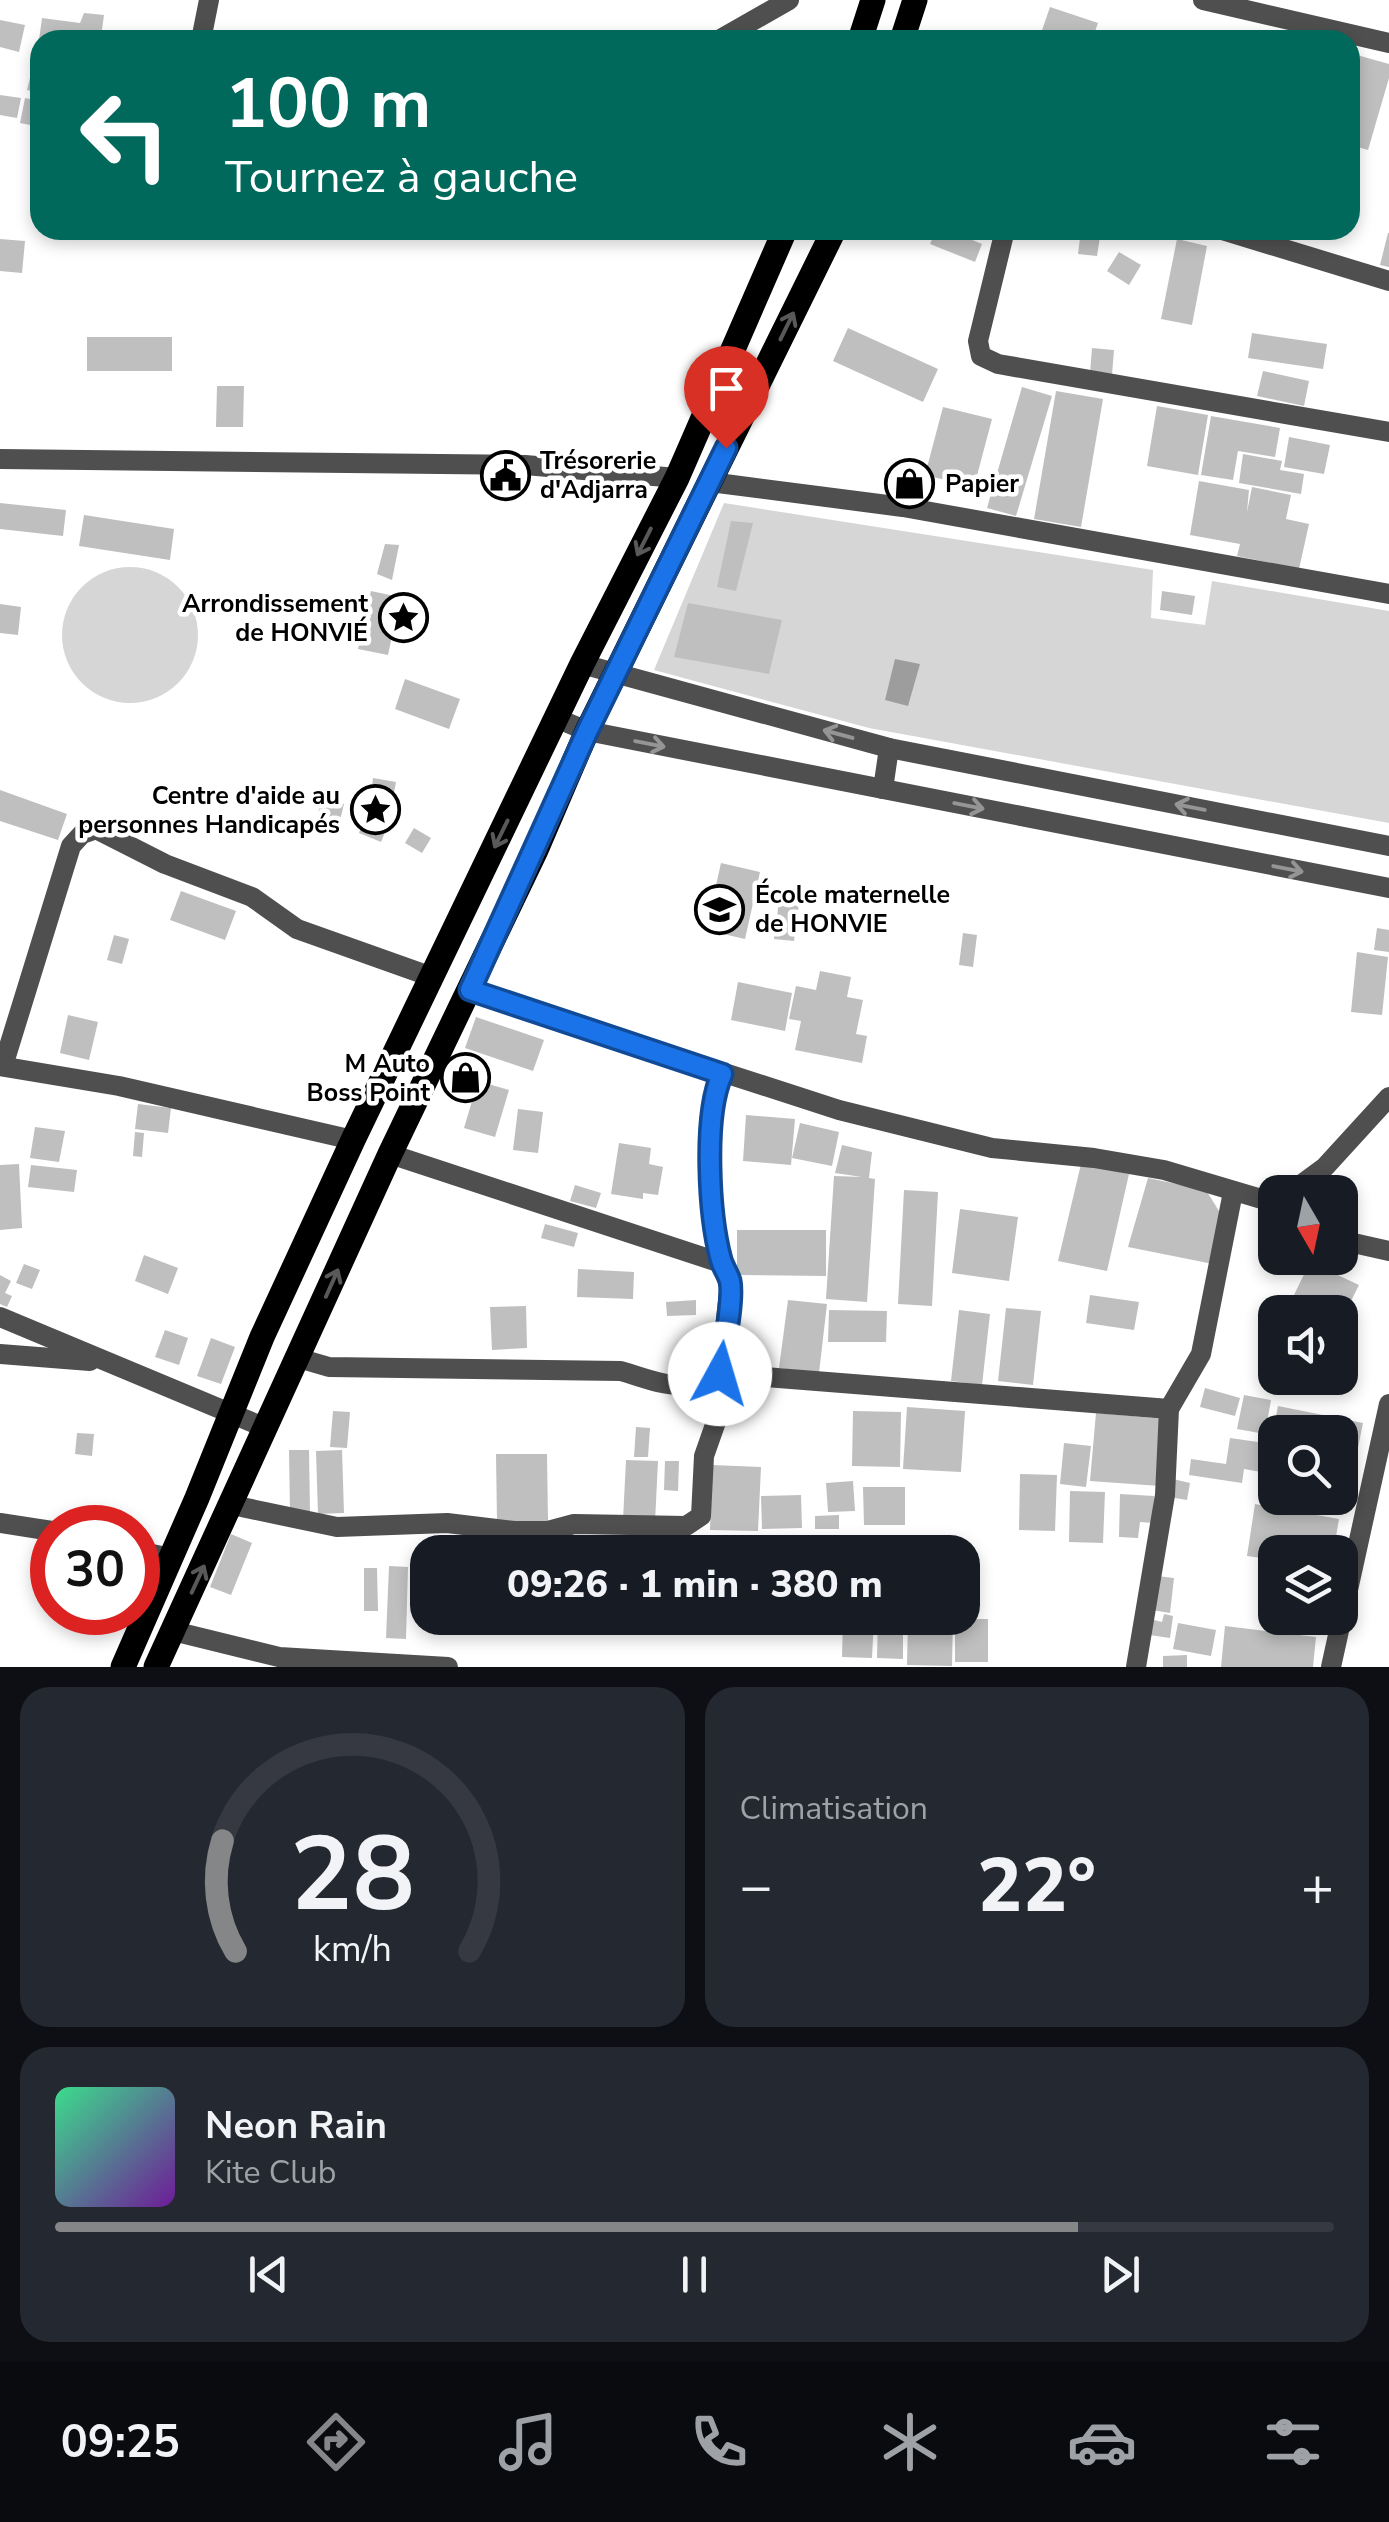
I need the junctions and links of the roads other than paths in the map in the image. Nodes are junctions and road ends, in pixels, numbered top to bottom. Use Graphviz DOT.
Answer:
graph roads {
  1 [pos="209,0"];
  2 [pos="790,0"];
  3 [pos="873,0"];
  4 [pos="915,0"];
  5 [pos="1203,0"];
  6 [pos="203,30"];
  7 [pos="737,30"];
  8 [pos="863,30"];
  9 [pos="905,30"];
  10 [pos="1333,30"];
  11 [pos="1360,36"];
  12 [pos="1389,43"];
  13 [pos="781,240"];
  14 [pos="829,240"];
  15 [pos="1003,240"];
  16 [pos="1254,240"];
  17 [pos="1389,282"];
  18 [pos="1389,432"];
  19 [pos="0,460"];
  20 [pos="677,478"];
  21 [pos="710,482"];
  22 [pos="1389,594"];
  23 [pos="582,664"];
  24 [pos="615,675"];
  25 [pos="556,718"];
  26 [pos="587,732"];
  27 [pos="889,748"];
  28 [pos="882,789"];
  29 [pos="1389,846"];
  30 [pos="1389,888"];
  31 [pos="432,977"];
  32 [pos="470,990"];
  33 [pos="2,1066"];
  34 [pos="722,1074"];
  35 [pos="1389,1096"];
  36 [pos="353,1140"];
  37 [pos="390,1154"];
  38 [pos="1314,1175"];
  39 [pos="1233,1192"];
  40 [pos="1258,1199"];
  41 [pos="1358,1244"];
  42 [pos="1389,1251"];
  43 [pos="721,1262"];
  44 [pos="0,1316"];
  45 [pos="0,1354"];
  46 [pos="298,1358"];
  47 [pos="112,1363"];
  48 [pos="730,1375"];
  49 [pos="1389,1404"];
  50 [pos="1169,1409"];
  51 [pos="230,1412"];
  52 [pos="266,1428"];
  53 [pos="232,1504"];
  54 [pos="0,1523"];
  55 [pos="30,1528"];
  56 [pos="160,1555"];
  57 [pos="171,1558"];
  58 [pos="174,1631"];
  59 [pos="363,1666"];
  60 [pos="123,1667"];
  61 [pos="156,1667"];
  62 [pos="448,1667"];
  63 [pos="1136,1667"];
  64 [pos="1331,1667"];
  1 -- 6 [label="street"];
  2 -- 7 [label="street"];
  3 -- 8 [label="main road"];
  4 -- 9 [label="main road"];
  5 -- 10 [label="street"];
  11 -- 12 [label="street"];
  13 -- 20 [label="main road"];
  21 -- 14 [label="main road, one-way"];
  15 -- 18 [label="street"];
  16 -- 17 [label="street"];
  19 -- 20 [label="street"];
  20 -- 23 [label="main road, one-way"];
  21 -- 22 [label="street"];
  21 -- 24 [label="main road"];
  23 -- 24 [label="street"];
  23 -- 25 [label="main road"];
  24 -- 26 [label="main road"];
  27 -- 24 [label="street, one-way"];
  25 -- 26 [label="street"];
  25 -- 31 [label="main road, one-way"];
  26 -- 28 [label="street, one-way"];
  26 -- 32 [label="main road"];
  27 -- 28 [label="street"];
  29 -- 27 [label="street, one-way"];
  28 -- 30 [label="street, one-way"];
  31 -- 33 [label="street"];
  31 -- 36 [label="main road"];
  32 -- 34 [label="street"];
  32 -- 37 [label="main road"];
  33 -- 36 [label="street"];
  34 -- 39 [label="street"];
  34 -- 43 [label="street"];
  35 -- 38 [label="street"];
  36 -- 51 [label="main road"];
  37 -- 43 [label="street"];
  46 -- 37 [label="main road, one-way"];
  39 -- 40 [label="street"];
  39 -- 50 [label="street"];
  41 -- 42 [label="street"];
  43 -- 48 [label="street"];
  44 -- 47 [label="street"];
  45 -- 47 [label="street"];
  46 -- 48 [label="street"];
  46 -- 52 [label="main road"];
  47 -- 51 [label="street"];
  48 -- 50 [label="street"];
  48 -- 53 [label="street"];
  49 -- 64 [label="street"];
  50 -- 63 [label="street"];
  51 -- 52 [label="street"];
  51 -- 57 [label="main road"];
  52 -- 53 [label="main road"];
  58 -- 53 [label="main road, one-way"];
  54 -- 55 [label="street"];
  56 -- 57 [label="street"];
  57 -- 60 [label="main road"];
  58 -- 59 [label="street"];
  58 -- 61 [label="main road"];
  59 -- 62 [label="street"];
}
